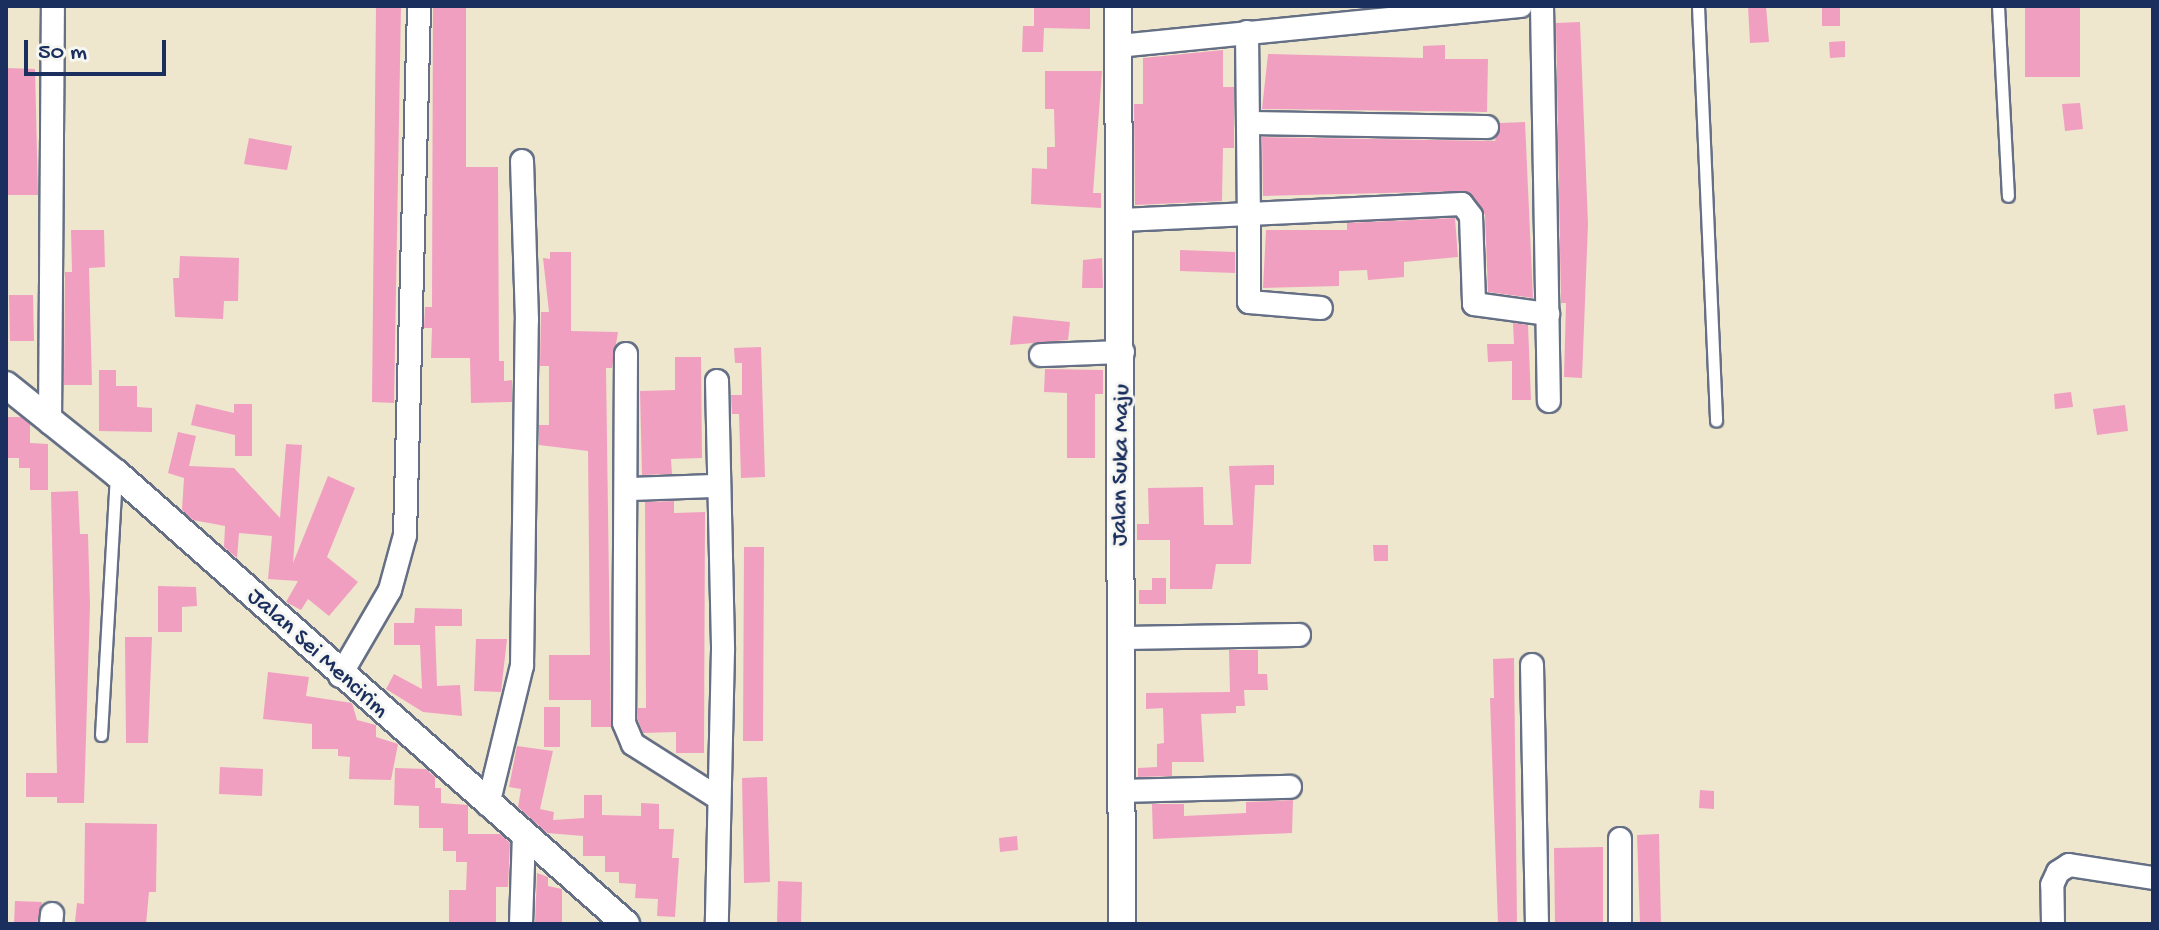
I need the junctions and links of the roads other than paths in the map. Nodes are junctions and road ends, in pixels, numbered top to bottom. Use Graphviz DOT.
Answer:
graph roads {
  1 [pos="53,6"];
  2 [pos="419,6"];
  3 [pos="1118,6"];
  4 [pos="1521,6"];
  5 [pos="1542,6"];
  6 [pos="1698,6"];
  7 [pos="1998,6"];
  8 [pos="1247,32"];
  9 [pos="1118,46"];
  10 [pos="1248,123"];
  11 [pos="1487,127"];
  12 [pos="522,161"];
  13 [pos="2008,196"];
  14 [pos="1249,214"];
  15 [pos="1122,220"];
  16 [pos="1321,308"];
  17 [pos="1548,314"];
  18 [pos="1123,352"];
  19 [pos="626,354"];
  20 [pos="1041,355"];
  21 [pos="717,381"];
  22 [pos="6,385"];
  23 [pos="1549,401"];
  24 [pos="1716,421"];
  25 [pos="50,423"];
  26 [pos="116,473"];
  27 [pos="716,486"];
  28 [pos="628,489"];
  29 [pos="1299,635"];
  30 [pos="1121,638"];
  31 [pos="1532,665"];
  32 [pos="340,676"];
  33 [pos="101,735"];
  34 [pos="1290,787"];
  35 [pos="1121,791"];
  36 [pos="718,798"];
  37 [pos="488,805"];
  38 [pos="524,835"];
  39 [pos="1620,839"];
  40 [pos="2153,878"];
  41 [pos="521,924"];
  42 [pos="626,924"];
  43 [pos="717,924"];
  44 [pos="1122,924"];
  45 [pos="1537,924"];
  46 [pos="1620,924"];
  47 [pos="2053,924"];
  1 -- 25 [label="street"];
  2 -- 32 [label="street"];
  3 -- 9 [label="street, Jalan Suka Maju"];
  4 -- 8 [label="street"];
  5 -- 17 [label="street"];
  6 -- 24 [label="lane"];
  7 -- 13 [label="lane"];
  8 -- 9 [label="street"];
  8 -- 10 [label="street"];
  9 -- 15 [label="street, Jalan Suka Maju"];
  10 -- 11 [label="street"];
  10 -- 14 [label="street"];
  12 -- 37 [label="street"];
  14 -- 15 [label="street"];
  14 -- 16 [label="street"];
  14 -- 17 [label="street"];
  15 -- 18 [label="street, Jalan Suka Maju"];
  17 -- 23 [label="street"];
  18 -- 20 [label="street"];
  18 -- 30 [label="street, Jalan Suka Maju"];
  19 -- 28 [label="street"];
  21 -- 27 [label="street"];
  22 -- 25 [label="street, Jalan Sei Mencirim"];
  25 -- 26 [label="street, Jalan Sei Mencirim"];
  26 -- 32 [label="street, Jalan Sei Mencirim"];
  26 -- 33 [label="lane"];
  27 -- 28 [label="street"];
  27 -- 36 [label="street"];
  28 -- 36 [label="street"];
  29 -- 30 [label="street"];
  30 -- 35 [label="street, Jalan Suka Maju"];
  31 -- 45 [label="street"];
  32 -- 37 [label="street, Jalan Sei Mencirim"];
  34 -- 35 [label="street"];
  35 -- 44 [label="street, Jalan Suka Maju"];
  36 -- 43 [label="street"];
  37 -- 38 [label="street, Jalan Sei Mencirim"];
  38 -- 41 [label="street"];
  38 -- 42 [label="street, Jalan Sei Mencirim"];
  39 -- 46 [label="street"];
  40 -- 47 [label="street"];
}
